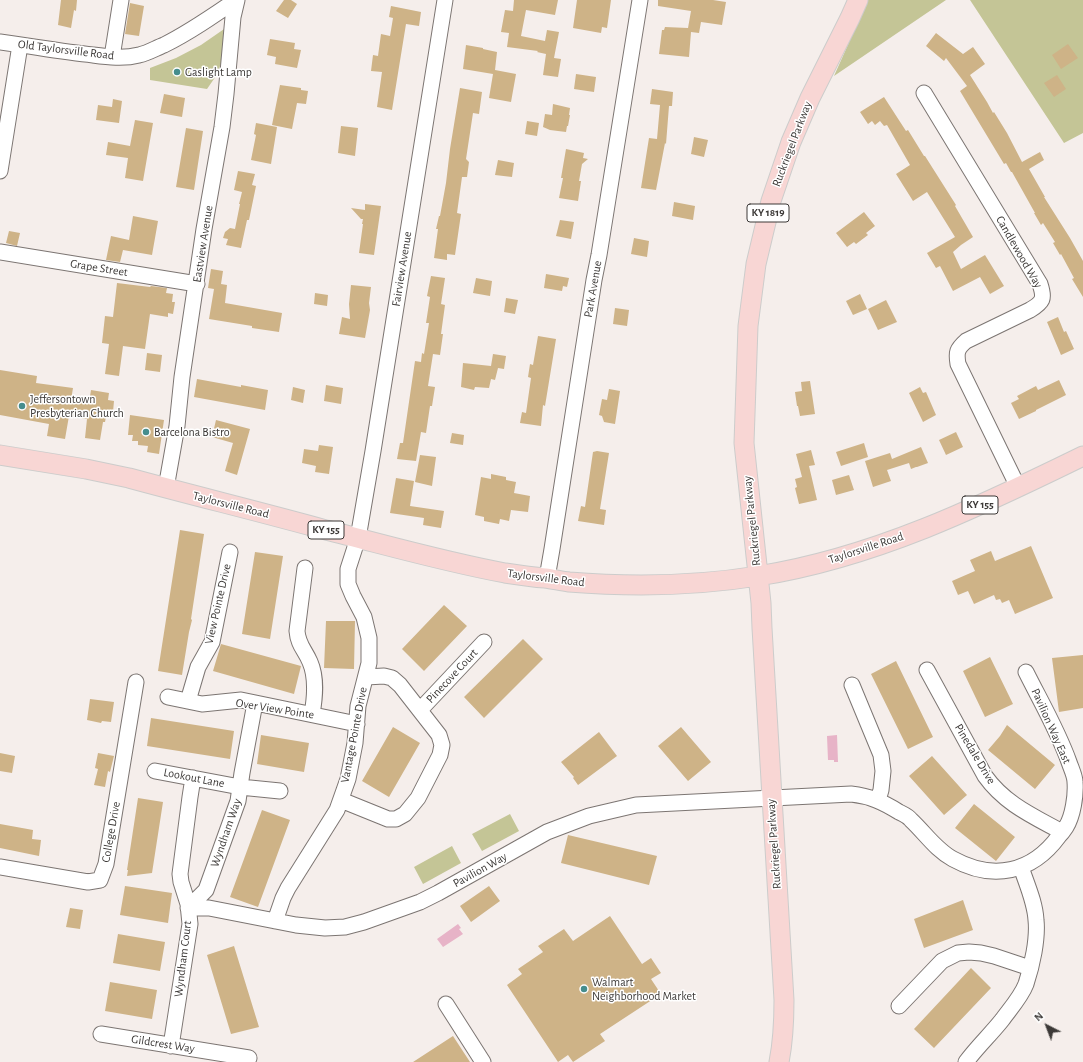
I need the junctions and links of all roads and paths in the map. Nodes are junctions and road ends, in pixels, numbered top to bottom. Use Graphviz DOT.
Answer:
graph roads {
  1 [pos="121,0"];
  2 [pos="237,0"];
  3 [pos="445,0"];
  4 [pos="640,0"];
  5 [pos="858,0"];
  6 [pos="0,42"];
  7 [pos="20,45"];
  8 [pos="112,57"];
  9 [pos="924,93"];
  10 [pos="0,171"];
  11 [pos="0,252"];
  12 [pos="197,284"];
  13 [pos="0,455"];
  14 [pos="1083,456"];
  15 [pos="1018,487"];
  16 [pos="166,488"];
  17 [pos="358,538"];
  18 [pos="230,552"];
  19 [pos="305,568"];
  20 [pos="758,576"];
  21 [pos="547,578"];
  22 [pos="484,642"];
  23 [pos="927,670"];
  24 [pos="1026,672"];
  25 [pos="366,677"];
  26 [pos="136,682"];
  27 [pos="852,685"];
  28 [pos="168,697"];
  29 [pos="188,701"];
  30 [pos="255,703"];
  31 [pos="420,710"];
  32 [pos="312,714"];
  33 [pos="357,724"];
  34 [pos="155,771"];
  35 [pos="193,778"];
  36 [pos="240,787"];
  37 [pos="280,791"];
  38 [pos="771,798"];
  39 [pos="340,800"];
  40 [pos="878,800"];
  41 [pos="1062,832"];
  42 [pos="0,867"];
  43 [pos="1021,867"];
  44 [pos="188,908"];
  45 [pos="275,921"];
  46 [pos="1030,968"];
  47 [pos="446,1004"];
  48 [pos="900,1006"];
  49 [pos="101,1034"];
  50 [pos="171,1046"];
  51 [pos="249,1058"];
  52 [pos="483,1062"];
  53 [pos="779,1062"];
  54 [pos="966,1062"];
  1 -- 8 [label="street"];
  2 -- 8 [label="street, Old Taylorsville Road"];
  2 -- 12 [label="street, Eastview Avenue"];
  3 -- 17 [label="street, Fairview Avenue"];
  4 -- 21 [label="street, Park Avenue"];
  5 -- 20 [label="main road, Ruckriegel Parkway / KY 1819"];
  6 -- 7 [label="street, Old Taylorsville Road"];
  7 -- 8 [label="street, Old Taylorsville Road"];
  7 -- 10 [label="street"];
  9 -- 15 [label="street, Candlewood Way"];
  11 -- 12 [label="street, Grape Street"];
  12 -- 16 [label="street, Eastview Avenue"];
  13 -- 16 [label="main road, Taylorsville Road / KY 155"];
  14 -- 15 [label="main road, Taylorsville Road / KY 155"];
  15 -- 20 [label="main road, Taylorsville Road / KY 155"];
  16 -- 17 [label="main road, Taylorsville Road / KY 155"];
  17 -- 21 [label="main road, Taylorsville Road / KY 155"];
  17 -- 25 [label="street, Vantage Pointe Drive"];
  18 -- 29 [label="street, View Pointe Drive"];
  19 -- 32 [label="street"];
  20 -- 21 [label="main road, Taylorsville Road / KY 155"];
  20 -- 38 [label="main road, Ruckriegel Parkway / KY 1819"];
  22 -- 31 [label="street, Pinecove Court"];
  23 -- 41 [label="street, Pinedale Drive"];
  24 -- 41 [label="street, Pavilion Way East"];
  25 -- 31 [label="street"];
  25 -- 33 [label="street, Vantage Pointe Drive"];
  26 -- 42 [label="street, College Drive"];
  27 -- 40 [label="street"];
  28 -- 29 [label="street, Over View Pointe"];
  29 -- 30 [label="street, Over View Pointe"];
  30 -- 32 [label="street, Over View Pointe"];
  30 -- 36 [label="street, Wyndham Way"];
  31 -- 39 [label="street"];
  32 -- 33 [label="street, Over View Pointe"];
  33 -- 39 [label="street, Vantage Pointe Drive"];
  34 -- 35 [label="street, Lookout Lane"];
  35 -- 36 [label="street, Lookout Lane"];
  35 -- 44 [label="street, Wyndham Court"];
  36 -- 37 [label="street, Lookout Lane"];
  36 -- 44 [label="street, Wyndham Way"];
  38 -- 40 [label="street, Pavilion Way East"];
  38 -- 45 [label="street, Pavilion Way"];
  38 -- 53 [label="main road, Ruckriegel Parkway / KY 1819"];
  39 -- 45 [label="street, Vantage Pointe Drive"];
  40 -- 43 [label="street, Pavilion Way East"];
  41 -- 43 [label="street, Pavilion Way East"];
  43 -- 46 [label="street"];
  44 -- 45 [label="street, Pavilion Way"];
  44 -- 50 [label="street, Wyndham Court"];
  46 -- 48 [label="street"];
  46 -- 54 [label="street"];
  47 -- 52 [label="street"];
  49 -- 50 [label="street, Gildcrest Way"];
  50 -- 51 [label="street, Gildcrest Way"];
}
